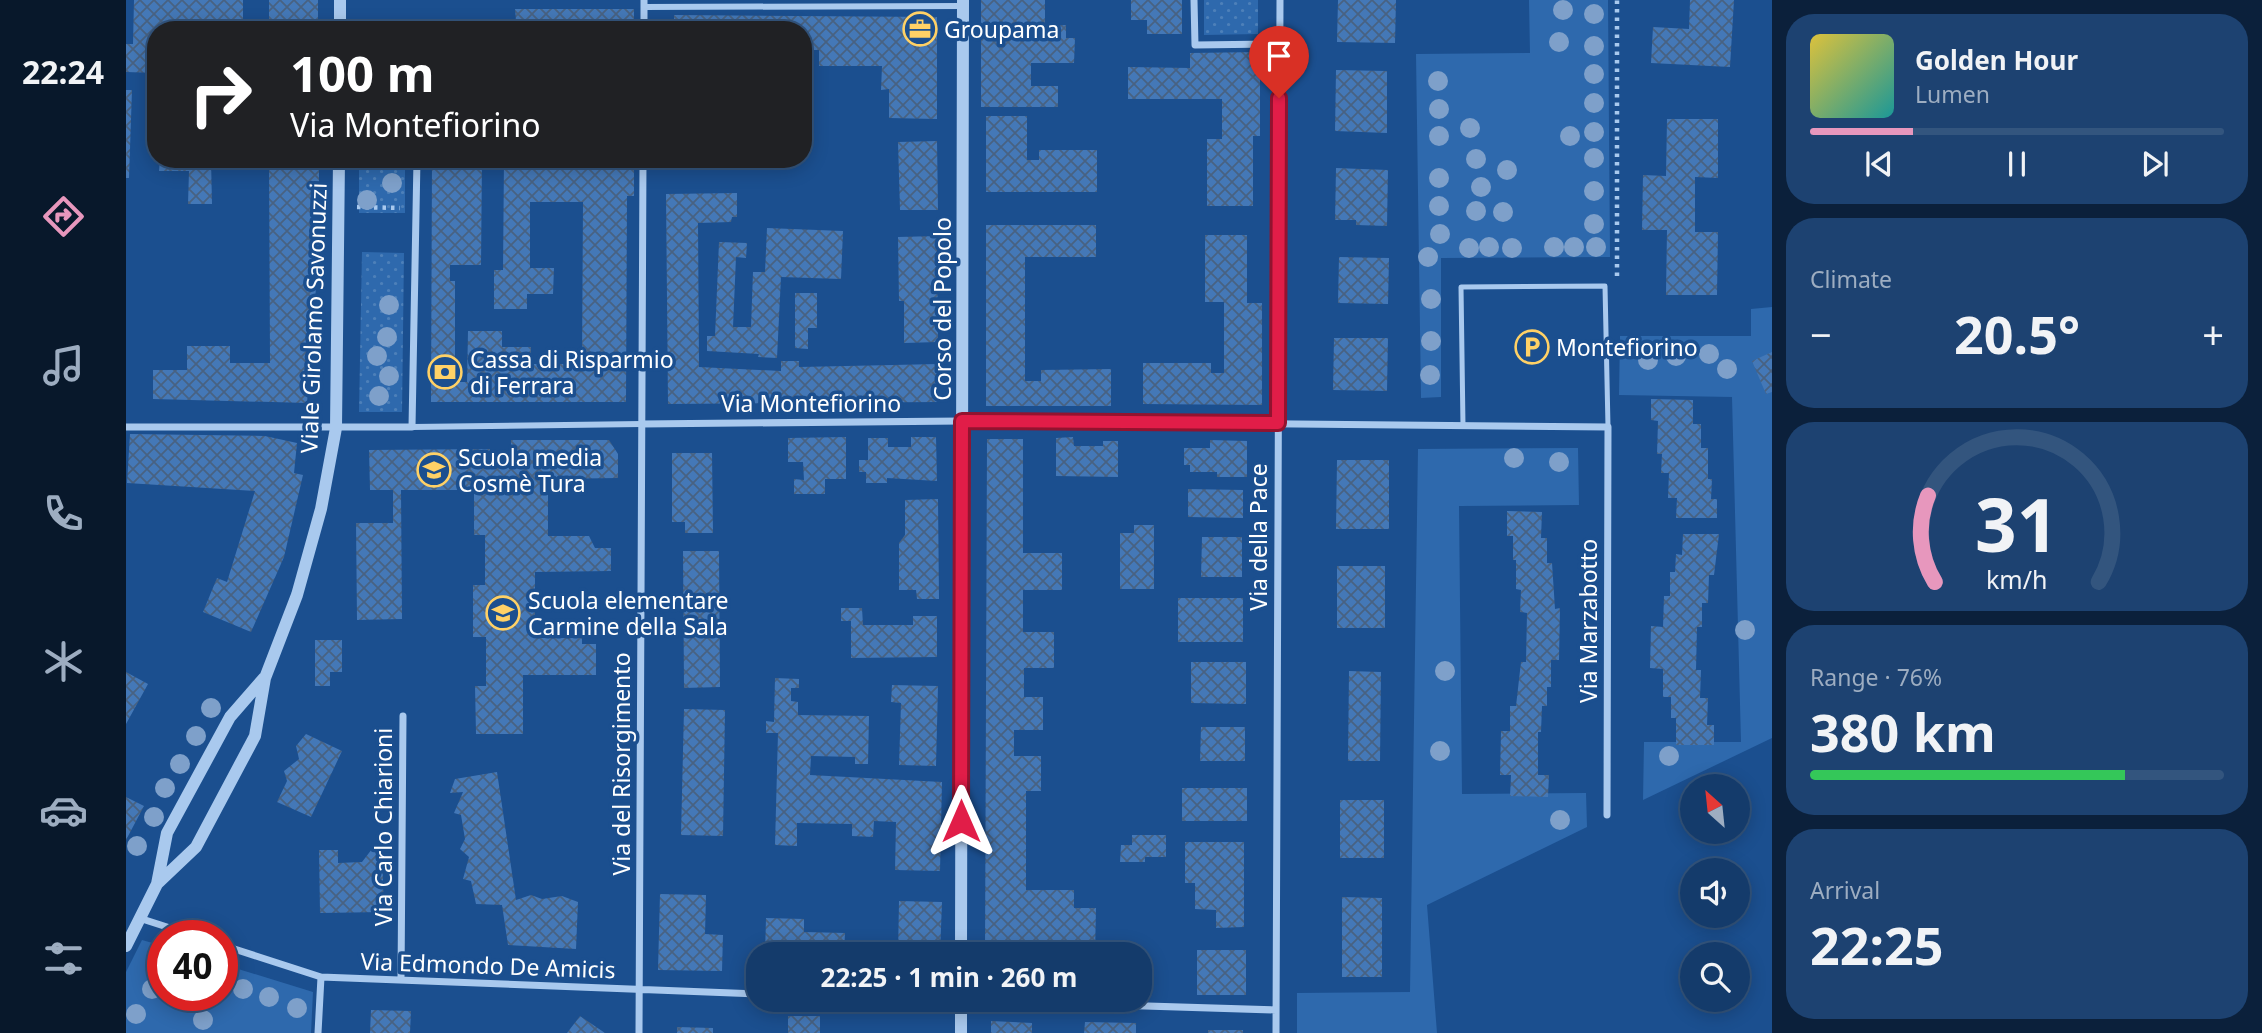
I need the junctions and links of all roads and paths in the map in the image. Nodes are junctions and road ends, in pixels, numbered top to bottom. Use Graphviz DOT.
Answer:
graph roads {
  1 [pos="340,0"];
  2 [pos="1195,0"];
  3 [pos="1280,0"];
  4 [pos="1617,0"];
  5 [pos="963,3"];
  6 [pos="644,4"];
  7 [pos="340,21"];
  8 [pos="1280,44"];
  9 [pos="339,168"];
  10 [pos="417,168"];
  11 [pos="643,168"];
  12 [pos="338,207"];
  13 [pos="416,208"];
  14 [pos="1605,286"];
  15 [pos="962,421"];
  16 [pos="1278,423"];
  17 [pos="642,424"];
  18 [pos="1463,426"];
  19 [pos="126,427"];
  20 [pos="412,427"];
  21 [pos="1608,427"];
  22 [pos="336,428"];
  23 [pos="265,678"];
  24 [pos="403,716"];
  25 [pos="1607,815"];
  26 [pos="157,884"];
  27 [pos="139,918"];
  28 [pos="147,921"];
  29 [pos="961,942"];
  30 [pos="126,946"];
  31 [pos="238,950"];
  32 [pos="321,977"];
  33 [pos="401,980"];
  34 [pos="640,990"];
  35 [pos="746,994"];
  36 [pos="1152,1006"];
  37 [pos="1276,1010"];
  38 [pos="961,1012"];
  39 [pos="318,1033"];
  40 [pos="639,1033"];
  41 [pos="961,1033"];
  42 [pos="1276,1033"];
  1 -- 7 [label="street"];
  2 -- 8 [label="street"];
  3 -- 8 [label="street, Via della Pace"];
  4 -- 14 [label="path"];
  5 -- 6 [label="street"];
  5 -- 15 [label="street, Corso del Popolo"];
  8 -- 16 [label="street, Via della Pace"];
  9 -- 12 [label="street, Viale Girolamo Savonuzzi"];
  10 -- 13 [label="street"];
  11 -- 17 [label="street, Via del Risorgimento"];
  12 -- 13 [label="path"];
  12 -- 22 [label="street, Viale Girolamo Savonuzzi"];
  13 -- 20 [label="street"];
  14 -- 18 [label="lane"];
  14 -- 21 [label="lane"];
  15 -- 16 [label="street, Via Montefiorino"];
  15 -- 17 [label="street, Via Montefiorino"];
  15 -- 29 [label="street, Corso del Popolo"];
  16 -- 18 [label="street, Via Montefiorino"];
  16 -- 37 [label="street, Via della Pace"];
  17 -- 20 [label="street, Via Montefiorino"];
  17 -- 34 [label="street, Via del Risorgimento"];
  18 -- 21 [label="street, Via Montefiorino"];
  19 -- 22 [label="street, Via Montefiorino"];
  20 -- 22 [label="street, Via Montefiorino"];
  21 -- 25 [label="street, Via Marzabotto"];
  22 -- 23 [label="street, Viale Girolamo Savonuzzi"];
  23 -- 26 [label="street, Viale Girolamo Savonuzzi"];
  23 -- 26 [label="street, Viale Girolamo Savonuzzi"];
  24 -- 33 [label="street, Via Carlo Chiarioni"];
  26 -- 27 [label="street, Viale Girolamo Savonuzzi"];
  27 -- 28 [label="street"];
  27 -- 30 [label="street, Viale Girolamo Savonuzzi"];
  31 -- 32 [label="street, Via Edmondo De Amicis"];
  32 -- 33 [label="street, Via Edmondo De Amicis"];
  32 -- 39 [label="street"];
  33 -- 34 [label="street, Via Edmondo De Amicis"];
  34 -- 35 [label="street, Via Edmondo De Amicis"];
  34 -- 40 [label="street, Via del Risorgimento"];
  36 -- 37 [label="street"];
  37 -- 42 [label="street, Via della Pace"];
  38 -- 41 [label="street"];
}
